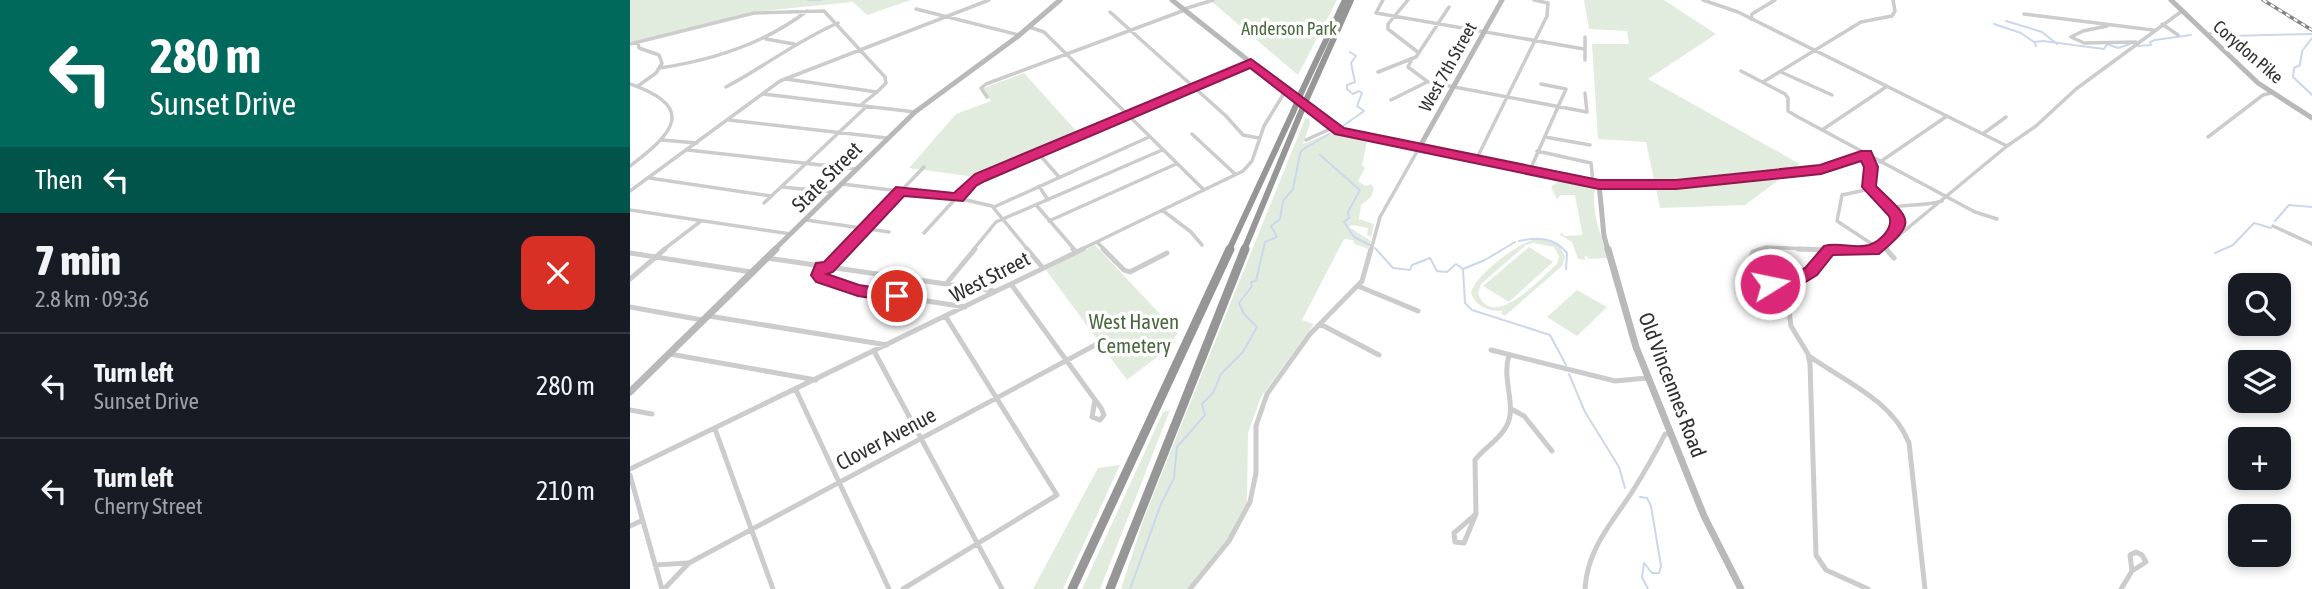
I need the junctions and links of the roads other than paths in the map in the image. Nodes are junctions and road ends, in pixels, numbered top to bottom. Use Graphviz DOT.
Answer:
graph roads {
  1 [pos="989,0"];
  2 [pos="1060,0"];
  3 [pos="1172,0"];
  4 [pos="1213,0"];
  5 [pos="1383,0"];
  6 [pos="1408,0"];
  7 [pos="1502,0"];
  8 [pos="1535,0"];
  9 [pos="1704,0"];
  10 [pos="1775,0"];
  11 [pos="1893,0"];
  12 [pos="2171,0"];
  13 [pos="1349,1"];
  14 [pos="1449,7"];
  15 [pos="916,9"];
  16 [pos="807,10"];
  17 [pos="1184,10"];
  18 [pos="2182,11"];
  19 [pos="1110,12"];
  20 [pos="2024,13"];
  21 [pos="1394,17"];
  22 [pos="944,18"];
  23 [pos="1751,19"];
  24 [pos="838,23"];
  25 [pos="2162,24"];
  26 [pos="1439,25"];
  27 [pos="2110,25"];
  28 [pos="1029,27"];
  29 [pos="2154,30"];
  30 [pos="1128,31"];
  31 [pos="1483,33"];
  32 [pos="1019,35"];
  33 [pos="2178,35"];
  34 [pos="1585,37"];
  35 [pos="766,39"];
  36 [pos="638,42"];
  37 [pos="1534,42"];
  38 [pos="2137,42"];
  39 [pos="630,44"];
  40 [pos="795,44"];
  41 [pos="1584,49"];
  42 [pos="862,51"];
  43 [pos="1814,51"];
  44 [pos="1065,54"];
  45 [pos="1419,54"];
  46 [pos="1585,60"];
  47 [pos="1411,61"];
  48 [pos="1251,63"];
  49 [pos="660,68"];
  50 [pos="1741,71"];
  51 [pos="1378,72"];
  52 [pos="1781,72"];
  53 [pos="786,79"];
  54 [pos="1428,82"];
  55 [pos="1763,82"];
  56 [pos="630,84"];
  57 [pos="1541,84"];
  58 [pos="638,86"];
  59 [pos="1887,86"];
  60 [pos="726,87"];
  61 [pos="1453,87"];
  62 [pos="1192,88"];
  63 [pos="877,92"];
  64 [pos="1288,93"];
  65 [pos="1585,93"];
  66 [pos="2271,93"];
  67 [pos="761,94"];
  68 [pos="1832,95"];
  69 [pos="987,97"];
  70 [pos="1507,97"];
  71 [pos="1391,100"];
  72 [pos="861,105"];
  73 [pos="868,106"];
  74 [pos="1558,106"];
  75 [pos="915,112"];
  76 [pos="1296,114"];
  77 [pos="1127,115"];
  78 [pos="1947,116"];
  79 [pos="2006,117"];
  80 [pos="2312,118"];
  81 [pos="728,120"];
  82 [pos="1332,128"];
  83 [pos="1822,130"];
  84 [pos="839,133"];
  85 [pos="1192,134"];
  86 [pos="1984,134"];
  87 [pos="1149,137"];
  88 [pos="1545,137"];
  89 [pos="2208,137"];
  90 [pos="887,138"];
  91 [pos="1259,138"];
  92 [pos="661,140"];
  93 [pos="1306,140"];
  94 [pos="697,143"];
  95 [pos="1590,145"];
  96 [pos="2007,146"];
  97 [pos="1419,148"];
  98 [pos="688,149"];
  99 [pos="1162,150"];
  100 [pos="1537,151"];
  101 [pos="1038,153"];
  102 [pos="1866,154"];
  103 [pos="1476,160"];
  104 [pos="1880,162"];
  105 [pos="806,164"];
  106 [pos="1176,164"];
  107 [pos="630,166"];
  108 [pos="924,167"];
  109 [pos="856,169"];
  110 [pos="1530,170"];
  111 [pos="1235,175"];
  112 [pos="1059,177"];
  113 [pos="649,178"];
  114 [pos="842,184"];
  115 [pos="1596,184"];
  116 [pos="1039,186"];
  117 [pos="781,187"];
  118 [pos="1870,189"];
  119 [pos="1204,190"];
  120 [pos="630,191"];
  121 [pos="901,191"];
  122 [pos="833,192"];
  123 [pos="772,196"];
  124 [pos="1877,196"];
  125 [pos="957,198"];
  126 [pos="1945,199"];
  127 [pos="1048,200"];
  128 [pos="764,203"];
  129 [pos="1900,205"];
  130 [pos="1037,206"];
  131 [pos="994,207"];
  132 [pos="1890,208"];
  133 [pos="630,210"];
  134 [pos="1162,210"];
  135 [pos="1004,218"];
  136 [pos="1997,219"];
  137 [pos="806,220"];
  138 [pos="702,221"];
  139 [pos="1049,221"];
  140 [pos="2273,226"];
  141 [pos="865,229"];
  142 [pos="890,232"];
  143 [pos="924,233"];
  144 [pos="791,234"];
  145 [pos="1097,242"];
  146 [pos="2312,244"];
  147 [pos="1202,245"];
  148 [pos="1878,248"];
  149 [pos="1829,250"];
  150 [pos="1076,252"];
  151 [pos="630,253"];
  152 [pos="1167,253"];
  153 [pos="655,257"];
  154 [pos="766,258"];
  155 [pos="1894,258"];
  156 [pos="824,267"];
  157 [pos="1043,268"];
  158 [pos="752,272"];
  159 [pos="630,279"];
  160 [pos="946,284"];
  161 [pos="1012,284"];
  162 [pos="1359,286"];
  163 [pos="1786,288"];
  164 [pos="996,292"];
  165 [pos="630,307"];
  166 [pos="965,307"];
  167 [pos="1418,311"];
  168 [pos="946,317"];
  169 [pos="706,318"];
  170 [pos="1320,324"];
  171 [pos="1098,342"];
  172 [pos="887,345"];
  173 [pos="1491,350"];
  174 [pos="874,352"];
  175 [pos="669,354"];
  176 [pos="1379,355"];
  177 [pos="1509,355"];
  178 [pos="1808,355"];
  179 [pos="1066,360"];
  180 [pos="1647,378"];
  181 [pos="816,380"];
  182 [pos="796,390"];
  183 [pos="630,392"];
  184 [pos="996,397"];
  185 [pos="1095,400"];
  186 [pos="1510,408"];
  187 [pos="630,410"];
  188 [pos="652,414"];
  189 [pos="715,429"];
  190 [pos="1670,434"];
  191 [pos="920,439"];
  192 [pos="1552,451"];
  193 [pos="630,469"];
  194 [pos="630,475"];
  195 [pos="840,482"];
  196 [pos="1477,513"];
  197 [pos="642,520"];
  198 [pos="630,526"];
  199 [pos="752,528"];
  200 [pos="977,544"];
  201 [pos="689,563"];
  202 [pos="655,565"];
  203 [pos="2132,571"];
  204 [pos="663,589"];
  205 [pos="774,589"];
  206 [pos="889,589"];
  207 [pos="904,589"];
  208 [pos="1002,589"];
  209 [pos="1072,589"];
  210 [pos="1110,589"];
  211 [pos="1190,589"];
  212 [pos="1585,589"];
  213 [pos="1741,589"];
  214 [pos="1868,589"];
  215 [pos="1925,589"];
  216 [pos="2121,589"];
  1 -- 22 [label="street"];
  2 -- 28 [label="street, State Street"];
  3 -- 17 [label="street"];
  4 -- 17 [label="street"];
  5 -- 21 [label="street"];
  6 -- 21 [label="street"];
  7 -- 31 [label="street, West 7th Street"];
  8 -- 37 [label="street"];
  9 -- 23 [label="street"];
  10 -- 23 [label="street"];
  11 -- 43 [label="street"];
  12 -- 18 [label="street, Corydon Pike"];
  13 -- 76 [label="highway, bridge"];
  14 -- 26 [label="street"];
  15 -- 22 [label="street"];
  16 -- 24 [label="street"];
  16 -- 35 [label="street"];
  16 -- 36 [label="street"];
  17 -- 30 [label="street"];
  17 -- 48 [label="street"];
  18 -- 25 [label="street"];
  18 -- 66 [label="street, Corydon Pike"];
  19 -- 30 [label="street"];
  20 -- 27 [label="street"];
  21 -- 26 [label="street"];
  21 -- 45 [label="street"];
  22 -- 32 [label="street"];
  22 -- 42 [label="street"];
  23 -- 43 [label="street"];
  24 -- 40 [label="street"];
  24 -- 42 [label="street"];
  25 -- 29 [label="street"];
  25 -- 33 [label="street"];
  26 -- 31 [label="street"];
  26 -- 45 [label="street"];
  27 -- 29 [label="street"];
  27 -- 38 [label="street"];
  28 -- 32 [label="street, State Street"];
  28 -- 44 [label="street"];
  29 -- 38 [label="street"];
  30 -- 44 [label="street"];
  30 -- 62 [label="street"];
  31 -- 37 [label="street"];
  31 -- 61 [label="street, West 7th Street"];
  32 -- 75 [label="street, State Street"];
  34 -- 41 [label="street"];
  35 -- 40 [label="street"];
  35 -- 49 [label="street"];
  36 -- 39 [label="street"];
  36 -- 49 [label="street"];
  37 -- 41 [label="street"];
  37 -- 70 [label="street"];
  38 -- 96 [label="street"];
  40 -- 60 [label="street"];
  41 -- 46 [label="street"];
  42 -- 53 [label="street"];
  42 -- 63 [label="street"];
  43 -- 52 [label="street"];
  43 -- 59 [label="street"];
  44 -- 69 [label="street"];
  44 -- 77 [label="street"];
  45 -- 47 [label="street"];
  47 -- 51 [label="street"];
  47 -- 54 [label="street"];
  48 -- 62 [label="street"];
  48 -- 64 [label="street"];
  49 -- 58 [label="street"];
  50 -- 55 [label="street"];
  52 -- 55 [label="street"];
  52 -- 68 [label="street"];
  53 -- 63 [label="street"];
  53 -- 67 [label="street"];
  54 -- 61 [label="street"];
  54 -- 71 [label="street"];
  55 -- 83 [label="street"];
  56 -- 58 [label="street"];
  57 -- 74 [label="street"];
  58 -- 92 [label="street"];
  59 -- 78 [label="street"];
  59 -- 83 [label="street"];
  61 -- 70 [label="street"];
  61 -- 97 [label="street, West 7th Street"];
  62 -- 77 [label="street"];
  62 -- 91 [label="street"];
  63 -- 72 [label="street"];
  64 -- 82 [label="street"];
  64 -- 91 [label="street, West Street"];
  65 -- 74 [label="street"];
  66 -- 80 [label="street, Corydon Pike"];
  66 -- 89 [label="street"];
  67 -- 72 [label="street"];
  67 -- 81 [label="street"];
  70 -- 74 [label="street"];
  70 -- 103 [label="street"];
  72 -- 73 [label="street"];
  73 -- 75 [label="street"];
  73 -- 84 [label="street"];
  74 -- 88 [label="street"];
  75 -- 90 [label="street, State Street"];
  76 -- 209 [label="highway"];
  76 -- 210 [label="highway"];
  77 -- 87 [label="street"];
  77 -- 101 [label="street"];
  78 -- 86 [label="street"];
  78 -- 104 [label="street"];
  79 -- 86 [label="street"];
  81 -- 84 [label="street"];
  81 -- 94 [label="street"];
  82 -- 93 [label="street"];
  82 -- 97 [label="street"];
  83 -- 102 [label="street"];
  84 -- 90 [label="street"];
  84 -- 105 [label="street"];
  85 -- 111 [label="street"];
  86 -- 96 [label="street"];
  87 -- 99 [label="street"];
  87 -- 112 [label="street"];
  88 -- 95 [label="street"];
  88 -- 100 [label="street"];
  90 -- 109 [label="street, State Street"];
  91 -- 111 [label="street, West Street"];
  92 -- 94 [label="street"];
  92 -- 107 [label="street"];
  94 -- 98 [label="street"];
  96 -- 126 [label="street"];
  97 -- 103 [label="street"];
  97 -- 162 [label="street"];
  98 -- 105 [label="street"];
  98 -- 113 [label="street"];
  99 -- 106 [label="street"];
  99 -- 127 [label="street"];
  100 -- 110 [label="street"];
  100 -- 115 [label="street"];
  101 -- 112 [label="street"];
  101 -- 125 [label="street"];
  102 -- 104 [label="street"];
  102 -- 115 [label="street"];
  102 -- 118 [label="street"];
  103 -- 110 [label="street"];
  104 -- 126 [label="street"];
  105 -- 109 [label="street"];
  105 -- 117 [label="street"];
  106 -- 119 [label="street"];
  106 -- 139 [label="street"];
  108 -- 121 [label="street"];
  109 -- 114 [label="street, State Street"];
  110 -- 115 [label="street"];
  111 -- 119 [label="street, West Street"];
  112 -- 116 [label="street"];
  113 -- 120 [label="street"];
  113 -- 123 [label="street"];
  114 -- 121 [label="street"];
  114 -- 122 [label="street, State Street"];
  115 -- 180 [label="street, Old Vincennes Road"];
  116 -- 127 [label="street"];
  116 -- 131 [label="street"];
  117 -- 122 [label="street"];
  117 -- 123 [label="street"];
  118 -- 124 [label="street"];
  118 -- 148 [label="street"];
  119 -- 134 [label="street, West Street"];
  121 -- 125 [label="street"];
  121 -- 141 [label="street"];
  122 -- 137 [label="street, State Street"];
  123 -- 128 [label="street"];
  124 -- 129 [label="street"];
  124 -- 132 [label="street"];
  125 -- 131 [label="street"];
  125 -- 143 [label="street"];
  126 -- 129 [label="street"];
  126 -- 136 [label="street"];
  126 -- 155 [label="street"];
  127 -- 130 [label="street"];
  129 -- 132 [label="street"];
  130 -- 135 [label="street"];
  130 -- 139 [label="street"];
  131 -- 135 [label="street"];
  132 -- 148 [label="street"];
  133 -- 138 [label="street"];
  134 -- 145 [label="street, West Street"];
  134 -- 147 [label="street"];
  135 -- 157 [label="street"];
  135 -- 160 [label="street"];
  137 -- 141 [label="street"];
  137 -- 144 [label="street, State Street"];
  138 -- 144 [label="street"];
  138 -- 153 [label="street"];
  139 -- 150 [label="street"];
  140 -- 146 [label="street"];
  141 -- 142 [label="street"];
  141 -- 156 [label="street"];
  144 -- 154 [label="street, State Street"];
  145 -- 150 [label="street, West Street"];
  145 -- 152 [label="street"];
  148 -- 149 [label="street"];
  149 -- 163 [label="street"];
  149 -- 163 [label="street"];
  150 -- 157 [label="street, West Street"];
  151 -- 153 [label="street"];
  153 -- 158 [label="street"];
  153 -- 159 [label="street"];
  154 -- 156 [label="street"];
  154 -- 158 [label="street, State Street"];
  156 -- 160 [label="street"];
  156 -- 166 [label="street"];
  157 -- 161 [label="street, West Street"];
  158 -- 169 [label="street, State Street"];
  160 -- 164 [label="street"];
  161 -- 164 [label="street, West Street"];
  161 -- 179 [label="street"];
  162 -- 167 [label="street"];
  162 -- 170 [label="street"];
  163 -- 178 [label="street"];
  164 -- 166 [label="street, West Street"];
  165 -- 169 [label="street"];
  166 -- 168 [label="street, West Street"];
  168 -- 172 [label="street, West Street"];
  168 -- 184 [label="street"];
  169 -- 172 [label="street"];
  169 -- 175 [label="street, State Street"];
  170 -- 176 [label="street"];
  170 -- 211 [label="street"];
  171 -- 179 [label="street, Clover Avenue"];
  172 -- 174 [label="street, West Street"];
  173 -- 177 [label="street"];
  174 -- 181 [label="street, West Street"];
  174 -- 191 [label="street"];
  175 -- 181 [label="street"];
  175 -- 183 [label="street, State Street"];
  177 -- 180 [label="street"];
  177 -- 186 [label="street"];
  178 -- 214 [label="street"];
  178 -- 215 [label="street"];
  179 -- 184 [label="street, Clover Avenue"];
  179 -- 185 [label="street"];
  180 -- 190 [label="street, Old Vincennes Road"];
  181 -- 182 [label="street, West Street"];
  182 -- 189 [label="street, West Street"];
  182 -- 195 [label="street"];
  184 -- 191 [label="street, Clover Avenue"];
  184 -- 200 [label="street"];
  186 -- 192 [label="street"];
  186 -- 196 [label="street"];
  187 -- 188 [label="street"];
  189 -- 193 [label="street, West Street"];
  189 -- 199 [label="street"];
  190 -- 212 [label="street"];
  190 -- 213 [label="street, Old Vincennes Road"];
  191 -- 195 [label="street, Clover Avenue"];
  191 -- 200 [label="street"];
  194 -- 197 [label="street"];
  195 -- 199 [label="street, Clover Avenue"];
  195 -- 206 [label="street"];
  196 -- 196 [label="street"];
  197 -- 198 [label="street"];
  197 -- 202 [label="street"];
  199 -- 201 [label="street, Clover Avenue"];
  199 -- 205 [label="street"];
  200 -- 207 [label="street"];
  200 -- 208 [label="street"];
  201 -- 202 [label="street"];
  201 -- 204 [label="street"];
  202 -- 204 [label="street"];
  203 -- 216 [label="street"];
}
